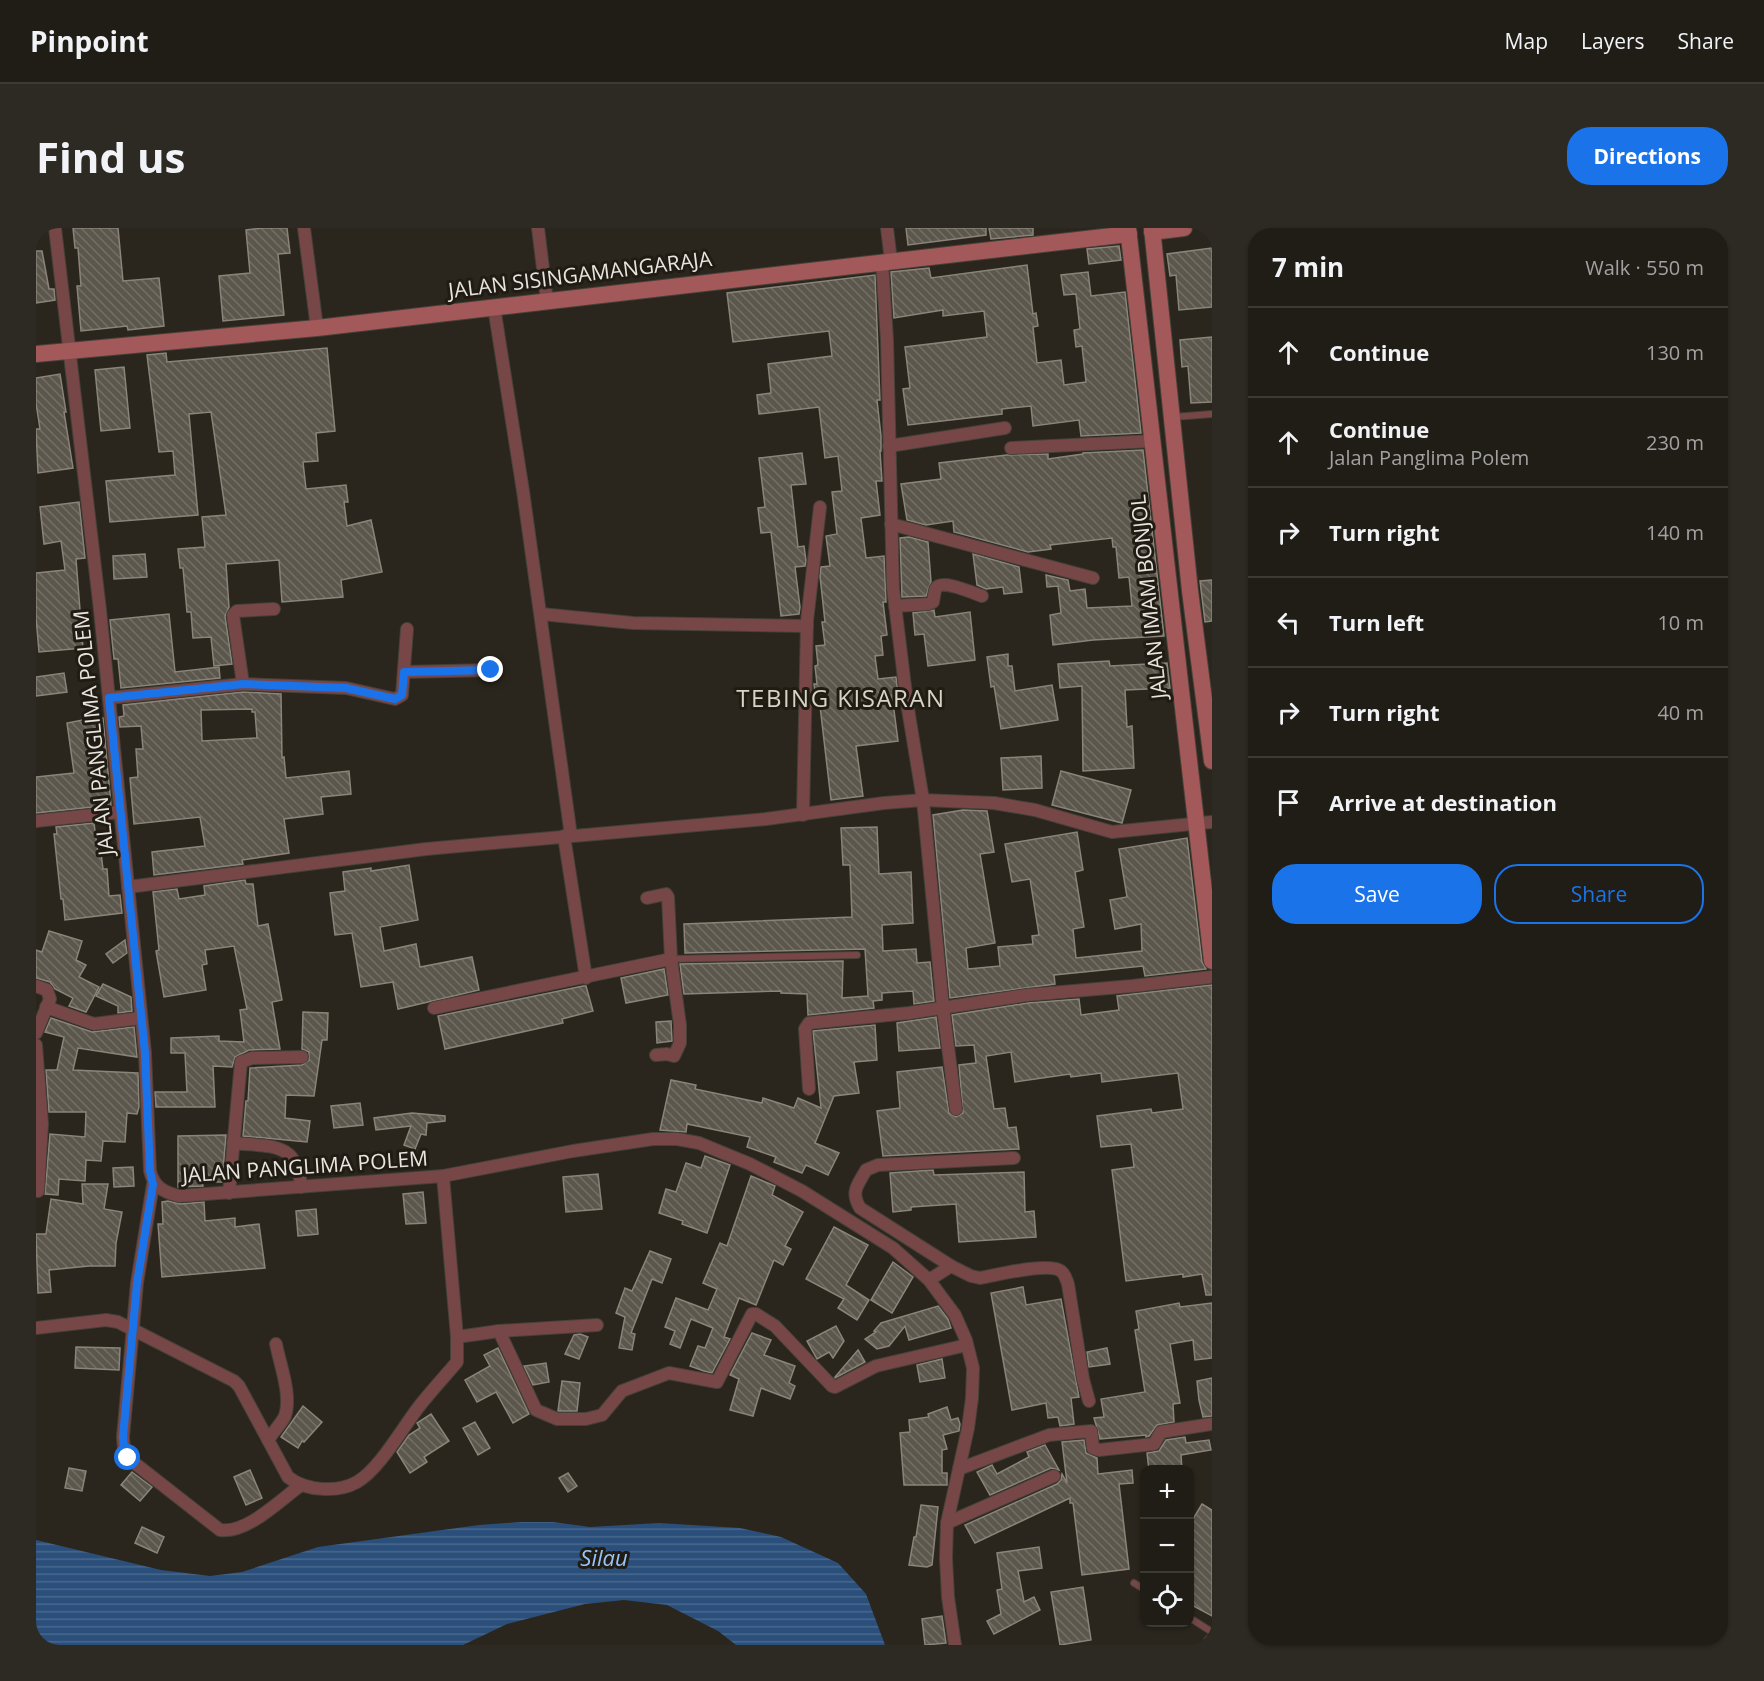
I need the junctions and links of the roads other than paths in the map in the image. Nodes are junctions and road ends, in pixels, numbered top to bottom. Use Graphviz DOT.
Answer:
graph roads {
  1 [pos="56,228"];
  2 [pos="304,228"];
  3 [pos="538,228"];
  4 [pos="887,228"];
  5 [pos="1184,228"];
  6 [pos="1152,230"];
  7 [pos="1129,231"];
  8 [pos="886,261"];
  9 [pos="547,301"];
  10 [pos="494,307"];
  11 [pos="317,328"];
  12 [pos="70,350"];
  13 [pos="36,354"];
  14 [pos="1212,414"];
  15 [pos="1171,417"];
  16 [pos="1005,428"];
  17 [pos="1153,441"];
  18 [pos="889,446"];
  19 [pos="1011,448"];
  20 [pos="820,507"];
  21 [pos="891,524"];
  22 [pos="1188,570"];
  23 [pos="1167,572"];
  24 [pos="1093,578"];
  25 [pos="982,596"];
  26 [pos="895,606"];
  27 [pos="274,609"];
  28 [pos="541,614"];
  29 [pos="807,626"];
  30 [pos="1195,627"];
  31 [pos="407,629"];
  32 [pos="1174,630"];
  33 [pos="491,670"];
  34 [pos="404,672"];
  35 [pos="243,684"];
  36 [pos="109,698"];
  37 [pos="1212,761"];
  38 [pos="923,800"];
  39 [pos="120,812"];
  40 [pos="803,815"];
  41 [pos="36,821"];
  42 [pos="1204,823"];
  43 [pos="568,836"];
  44 [pos="128,887"];
  45 [pos="647,898"];
  46 [pos="857,955"];
  47 [pos="671,959"];
  48 [pos="1212,961"];
  49 [pos="1212,977"];
  50 [pos="586,978"];
  51 [pos="36,986"];
  52 [pos="46,1007"];
  53 [pos="434,1008"];
  54 [pos="943,1008"];
  55 [pos="141,1018"];
  56 [pos="36,1033"];
  57 [pos="36,1045"];
  58 [pos="656,1055"];
  59 [pos="302,1057"];
  60 [pos="809,1089"];
  61 [pos="38,1098"];
  62 [pos="956,1108"];
  63 [pos="234,1143"];
  64 [pos="1014,1158"];
  65 [pos="443,1176"];
  66 [pos="153,1184"];
  67 [pos="301,1187"];
  68 [pos="38,1191"];
  69 [pos="230,1192"];
  70 [pos="951,1266"];
  71 [pos="929,1280"];
  72 [pos="597,1325"];
  73 [pos="36,1328"];
  74 [pos="133,1330"];
  75 [pos="499,1331"];
  76 [pos="457,1337"];
  77 [pos="276,1344"];
  78 [pos="967,1345"];
  79 [pos="1089,1401"];
  80 [pos="1212,1424"];
  81 [pos="268,1440"];
  82 [pos="959,1469"];
  83 [pos="1054,1476"];
  84 [pos="301,1485"];
  85 [pos="947,1523"];
  86 [pos="1134,1582"];
  87 [pos="1140,1586"];
  88 [pos="1194,1621"];
  89 [pos="1212,1632"];
  90 [pos="956,1645"];
  1 -- 12 [label="street, JALAN PANGLIMA POLEM"];
  2 -- 11 [label="street"];
  3 -- 9 [label="street"];
  4 -- 8 [label="street"];
  5 -- 6 [label="main road"];
  6 -- 15 [label="main road, JALAN IMAM BONJOL"];
  7 -- 8 [label="main road, JALAN SISINGAMANGARAJA"];
  7 -- 17 [label="main road, JALAN IMAM BONJOL"];
  8 -- 9 [label="main road, JALAN SISINGAMANGARAJA"];
  8 -- 18 [label="street"];
  9 -- 10 [label="main road, JALAN SISINGAMANGARAJA"];
  10 -- 11 [label="main road, JALAN SISINGAMANGARAJA"];
  10 -- 28 [label="street"];
  11 -- 12 [label="main road, JALAN SISINGAMANGARAJA"];
  12 -- 13 [label="main road, JALAN SISINGAMANGARAJA"];
  12 -- 36 [label="street, JALAN PANGLIMA POLEM"];
  14 -- 15 [label="lane"];
  15 -- 22 [label="main road, JALAN IMAM BONJOL"];
  16 -- 18 [label="street"];
  17 -- 19 [label="street"];
  17 -- 23 [label="main road, JALAN IMAM BONJOL"];
  18 -- 21 [label="street"];
  20 -- 29 [label="street"];
  21 -- 24 [label="street"];
  21 -- 26 [label="street"];
  22 -- 23 [label="main road"];
  22 -- 30 [label="main road, JALAN IMAM BONJOL"];
  23 -- 32 [label="main road, JALAN IMAM BONJOL"];
  25 -- 26 [label="street"];
  26 -- 38 [label="street"];
  27 -- 35 [label="street"];
  28 -- 29 [label="street"];
  28 -- 43 [label="street"];
  29 -- 40 [label="street"];
  30 -- 32 [label="main road"];
  30 -- 37 [label="main road, JALAN IMAM BONJOL"];
  31 -- 34 [label="street"];
  32 -- 42 [label="main road, JALAN IMAM BONJOL"];
  33 -- 34 [label="street"];
  34 -- 35 [label="street"];
  35 -- 36 [label="street"];
  36 -- 39 [label="street, JALAN PANGLIMA POLEM"];
  38 -- 40 [label="street"];
  38 -- 42 [label="street"];
  38 -- 54 [label="street"];
  39 -- 41 [label="street"];
  39 -- 44 [label="street, JALAN PANGLIMA POLEM"];
  40 -- 43 [label="street"];
  42 -- 48 [label="main road, JALAN IMAM BONJOL"];
  43 -- 44 [label="street"];
  43 -- 50 [label="street"];
  44 -- 55 [label="street, JALAN PANGLIMA POLEM"];
  45 -- 47 [label="street"];
  46 -- 47 [label="lane"];
  47 -- 50 [label="street"];
  47 -- 58 [label="street"];
  49 -- 54 [label="street"];
  50 -- 53 [label="street"];
  51 -- 52 [label="street"];
  52 -- 55 [label="street"];
  52 -- 56 [label="street"];
  54 -- 60 [label="street"];
  54 -- 62 [label="street"];
  55 -- 66 [label="street, JALAN PANGLIMA POLEM"];
  57 -- 61 [label="street"];
  59 -- 63 [label="street"];
  61 -- 68 [label="street"];
  63 -- 67 [label="street"];
  63 -- 69 [label="street"];
  64 -- 70 [label="street"];
  65 -- 67 [label="street, JALAN PANGLIMA POLEM"];
  65 -- 71 [label="street, JALAN PANGLIMA POLEM"];
  65 -- 76 [label="street"];
  66 -- 69 [label="street, JALAN PANGLIMA POLEM"];
  66 -- 74 [label="street"];
  67 -- 69 [label="street, JALAN PANGLIMA POLEM"];
  70 -- 71 [label="street"];
  70 -- 79 [label="street"];
  71 -- 78 [label="street, JALAN PANGLIMA POLEM"];
  72 -- 75 [label="street"];
  73 -- 74 [label="street"];
  74 -- 81 [label="street"];
  74 -- 84 [label="street"];
  75 -- 76 [label="street"];
  75 -- 78 [label="street"];
  76 -- 84 [label="street"];
  77 -- 81 [label="street"];
  78 -- 82 [label="street, JALAN PANGLIMA POLEM"];
  80 -- 82 [label="street"];
  81 -- 84 [label="street"];
  82 -- 85 [label="street, JALAN PANGLIMA POLEM"];
  83 -- 85 [label="street"];
  85 -- 90 [label="street, JALAN PANGLIMA POLEM"];
  86 -- 87 [label="lane"];
  88 -- 89 [label="lane"];
}
